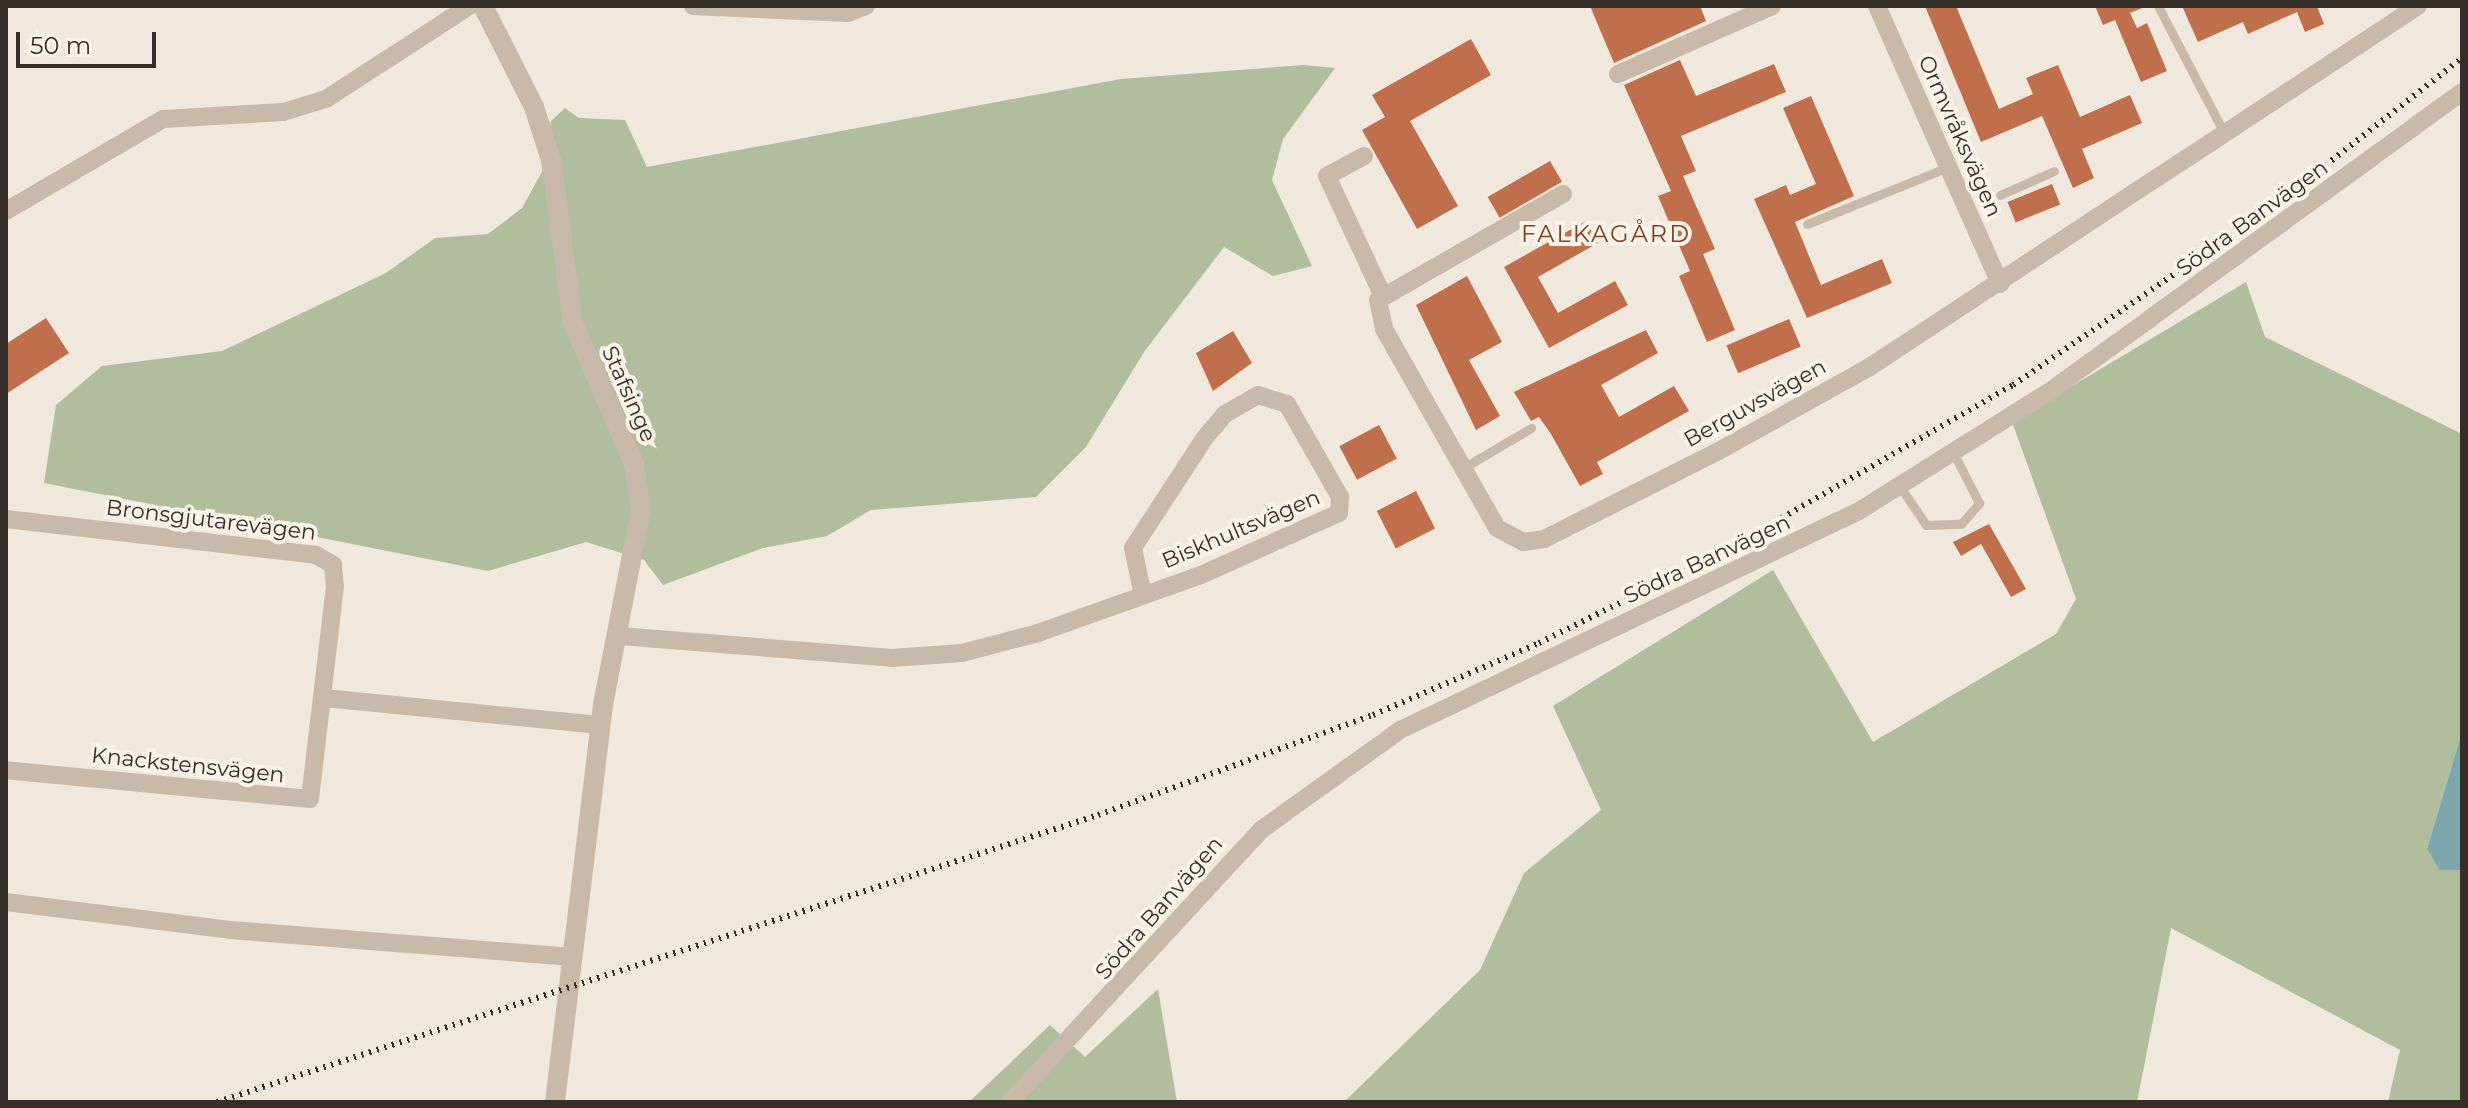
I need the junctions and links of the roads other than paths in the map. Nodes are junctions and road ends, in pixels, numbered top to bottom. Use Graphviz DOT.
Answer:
graph roads {
  1 [pos="469,6"];
  2 [pos="483,6"];
  3 [pos="693,6"];
  4 [pos="866,6"];
  5 [pos="1772,6"];
  6 [pos="1877,6"];
  7 [pos="2158,6"];
  8 [pos="2418,6"];
  9 [pos="1618,74"];
  10 [pos="2462,92"];
  11 [pos="2224,133"];
  12 [pos="1364,156"];
  13 [pos="1948,167"];
  14 [pos="2054,171"];
  15 [pos="1563,194"];
  16 [pos="2000,195"];
  17 [pos="6,211"];
  18 [pos="1807,224"];
  19 [pos="2000,284"];
  20 [pos="1383,296"];
  21 [pos="1531,428"];
  22 [pos="1953,452"];
  23 [pos="1463,468"];
  24 [pos="1899,485"];
  25 [pos="6,519"];
  26 [pos="1143,595"];
  27 [pos="620,636"];
  28 [pos="324,698"];
  29 [pos="600,725"];
  30 [pos="6,770"];
  31 [pos="6,902"];
  32 [pos="572,957"];
  33 [pos="555,1102"];
  34 [pos="1010,1102"];
  1 -- 17 [label="street"];
  2 -- 27 [label="street, Stafsinge"];
  3 -- 4 [label="street"];
  5 -- 9 [label="street"];
  6 -- 13 [label="street, Ormvråksvägen"];
  7 -- 11 [label="lane"];
  8 -- 11 [label="street, Berguvsvägen"];
  10 -- 22 [label="street, Södra Banvägen"];
  11 -- 19 [label="street, Berguvsvägen"];
  12 -- 20 [label="street"];
  13 -- 18 [label="lane"];
  13 -- 19 [label="street, Ormvråksvägen"];
  14 -- 16 [label="lane"];
  15 -- 20 [label="street"];
  19 -- 23 [label="street, Berguvsvägen"];
  20 -- 23 [label="street, Berguvsvägen"];
  21 -- 23 [label="lane"];
  22 -- 24 [label="street, Södra Banvägen"];
  22 -- 24 [label="lane"];
  24 -- 34 [label="street, Södra Banvägen"];
  25 -- 28 [label="street, Bronsgjutarevägen"];
  26 -- 26 [label="street, Biskhultsvägen"];
  26 -- 27 [label="street, Biskhultsvägen"];
  27 -- 29 [label="street, Stafsinge"];
  28 -- 29 [label="street"];
  28 -- 30 [label="street, Knackstensvägen"];
  29 -- 32 [label="street, Stafsinge"];
  31 -- 32 [label="street"];
  32 -- 33 [label="street, Stafsinge"];
}
